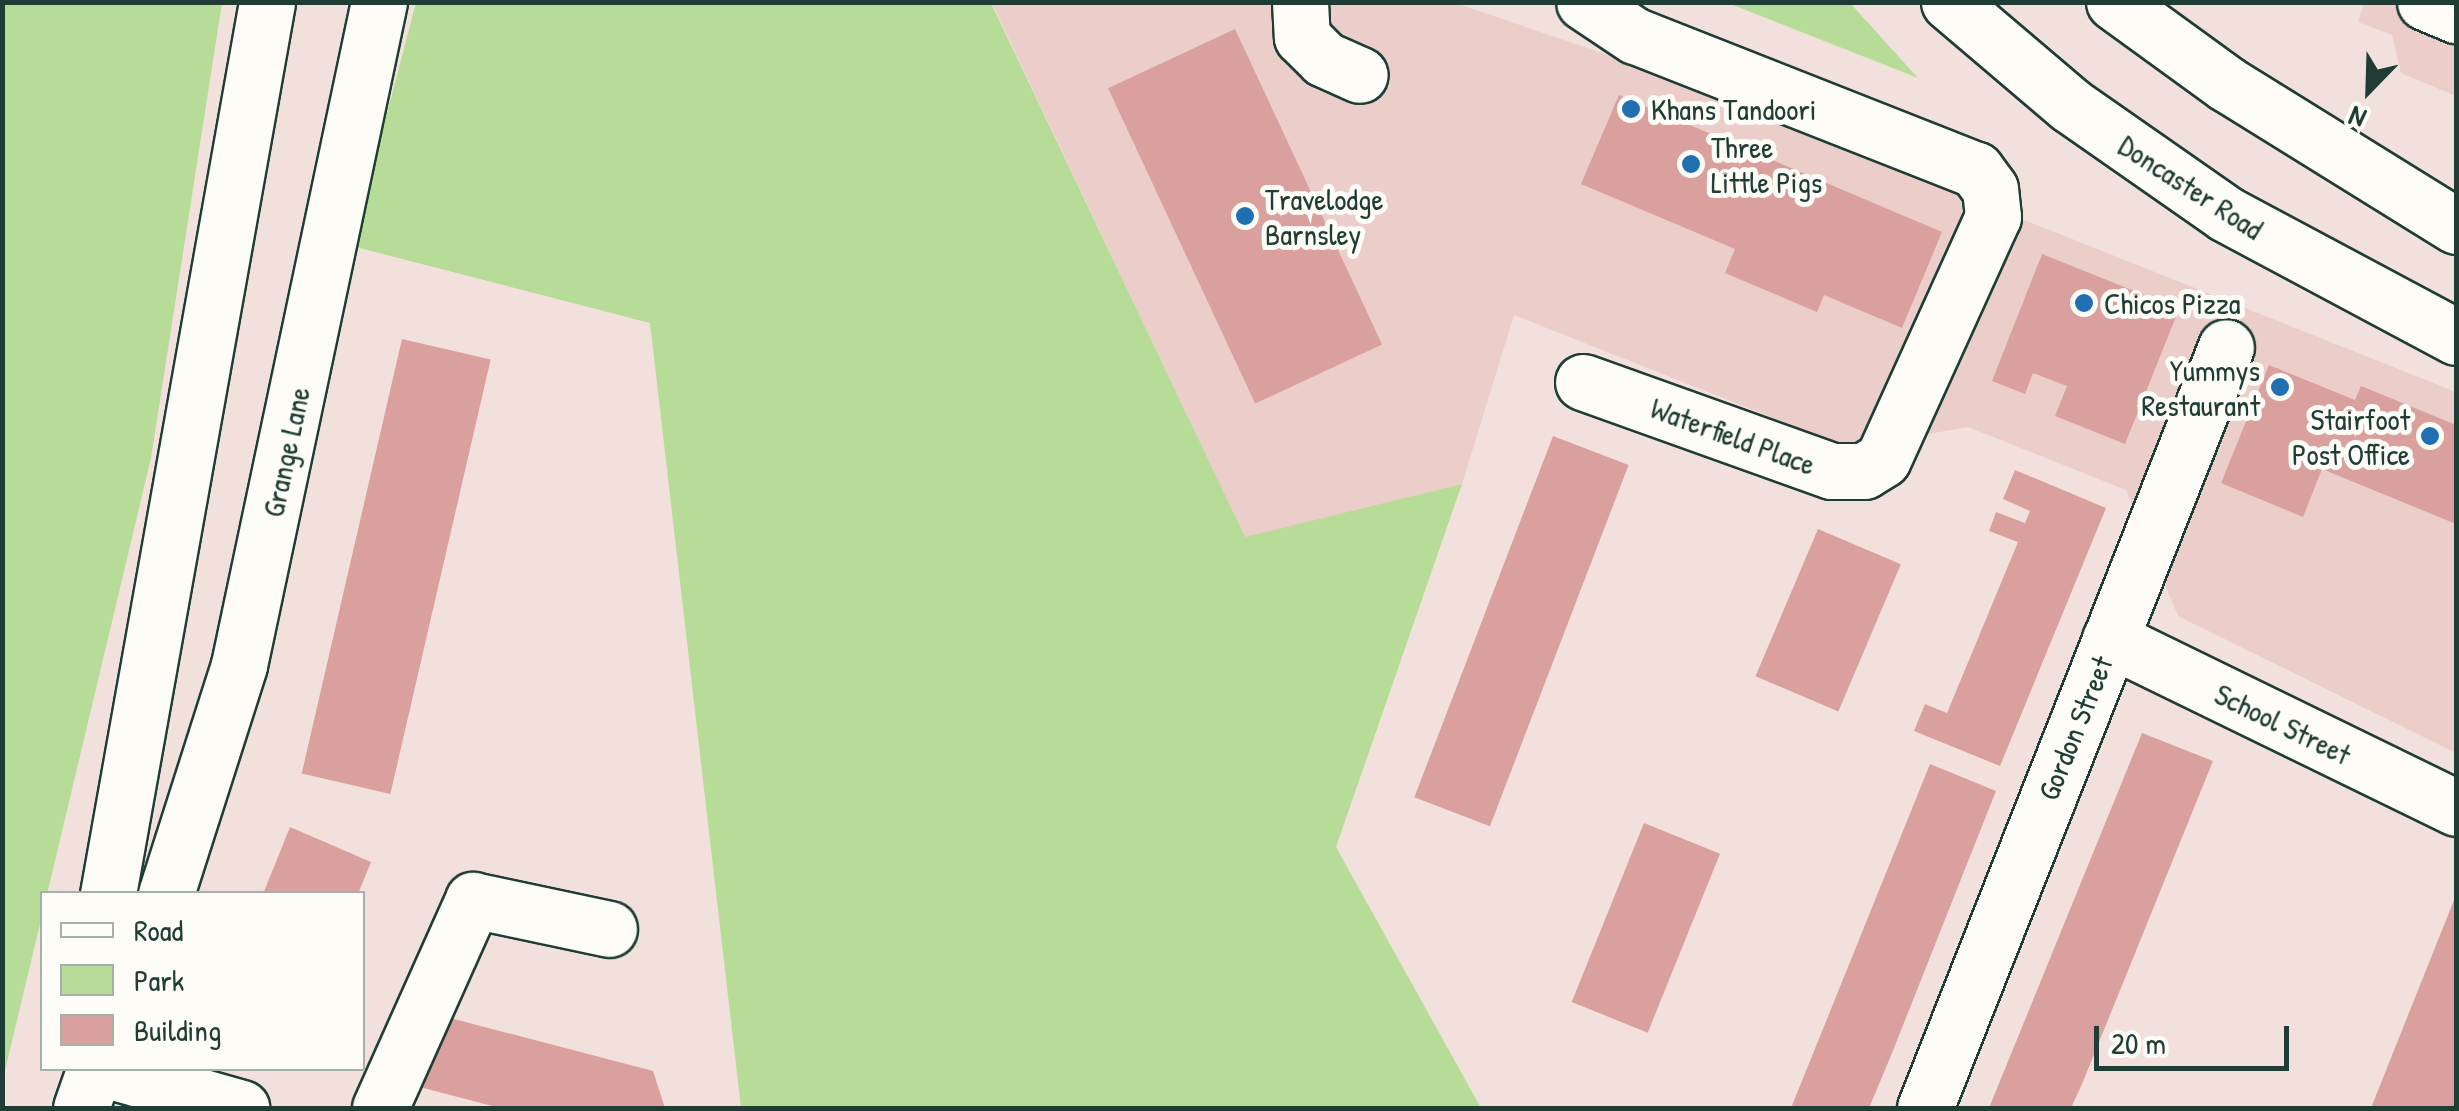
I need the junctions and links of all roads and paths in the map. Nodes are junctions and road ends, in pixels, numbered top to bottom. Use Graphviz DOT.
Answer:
graph roads {
  1 [pos="268,2"];
  2 [pos="379,2"];
  3 [pos="1300,2"];
  4 [pos="1584,2"];
  5 [pos="1949,2"];
  6 [pos="2114,2"];
  7 [pos="2424,2"];
  8 [pos="2456,15"];
  9 [pos="1360,76"];
  10 [pos="2456,226"];
  11 [pos="2456,338"];
  12 [pos="2226,346"];
  13 [pos="1583,382"];
  14 [pos="2110,639"];
  15 [pos="2456,808"];
  16 [pos="109,891"];
  17 [pos="167,891"];
  18 [pos="609,928"];
  19 [pos="96,1071"];
  20 [pos="108,1071"];
  21 [pos="81,1108"];
  22 [pos="241,1108"];
  23 [pos="380,1108"];
  24 [pos="1924,1108"];
  1 -- 16 [label="main road"];
  2 -- 17 [label="main road, Grange Lane"];
  3 -- 9 [label="main road"];
  4 -- 13 [label="main road, Waterfield Place"];
  5 -- 11 [label="main road, Doncaster Road"];
  6 -- 10 [label="main road"];
  7 -- 8 [label="main road"];
  12 -- 14 [label="main road, Gordon Street"];
  14 -- 15 [label="main road, School Street"];
  14 -- 24 [label="main road, Gordon Street"];
  18 -- 23 [label="main road"];
  19 -- 21 [label="main road"];
  20 -- 22 [label="main road"];
}
